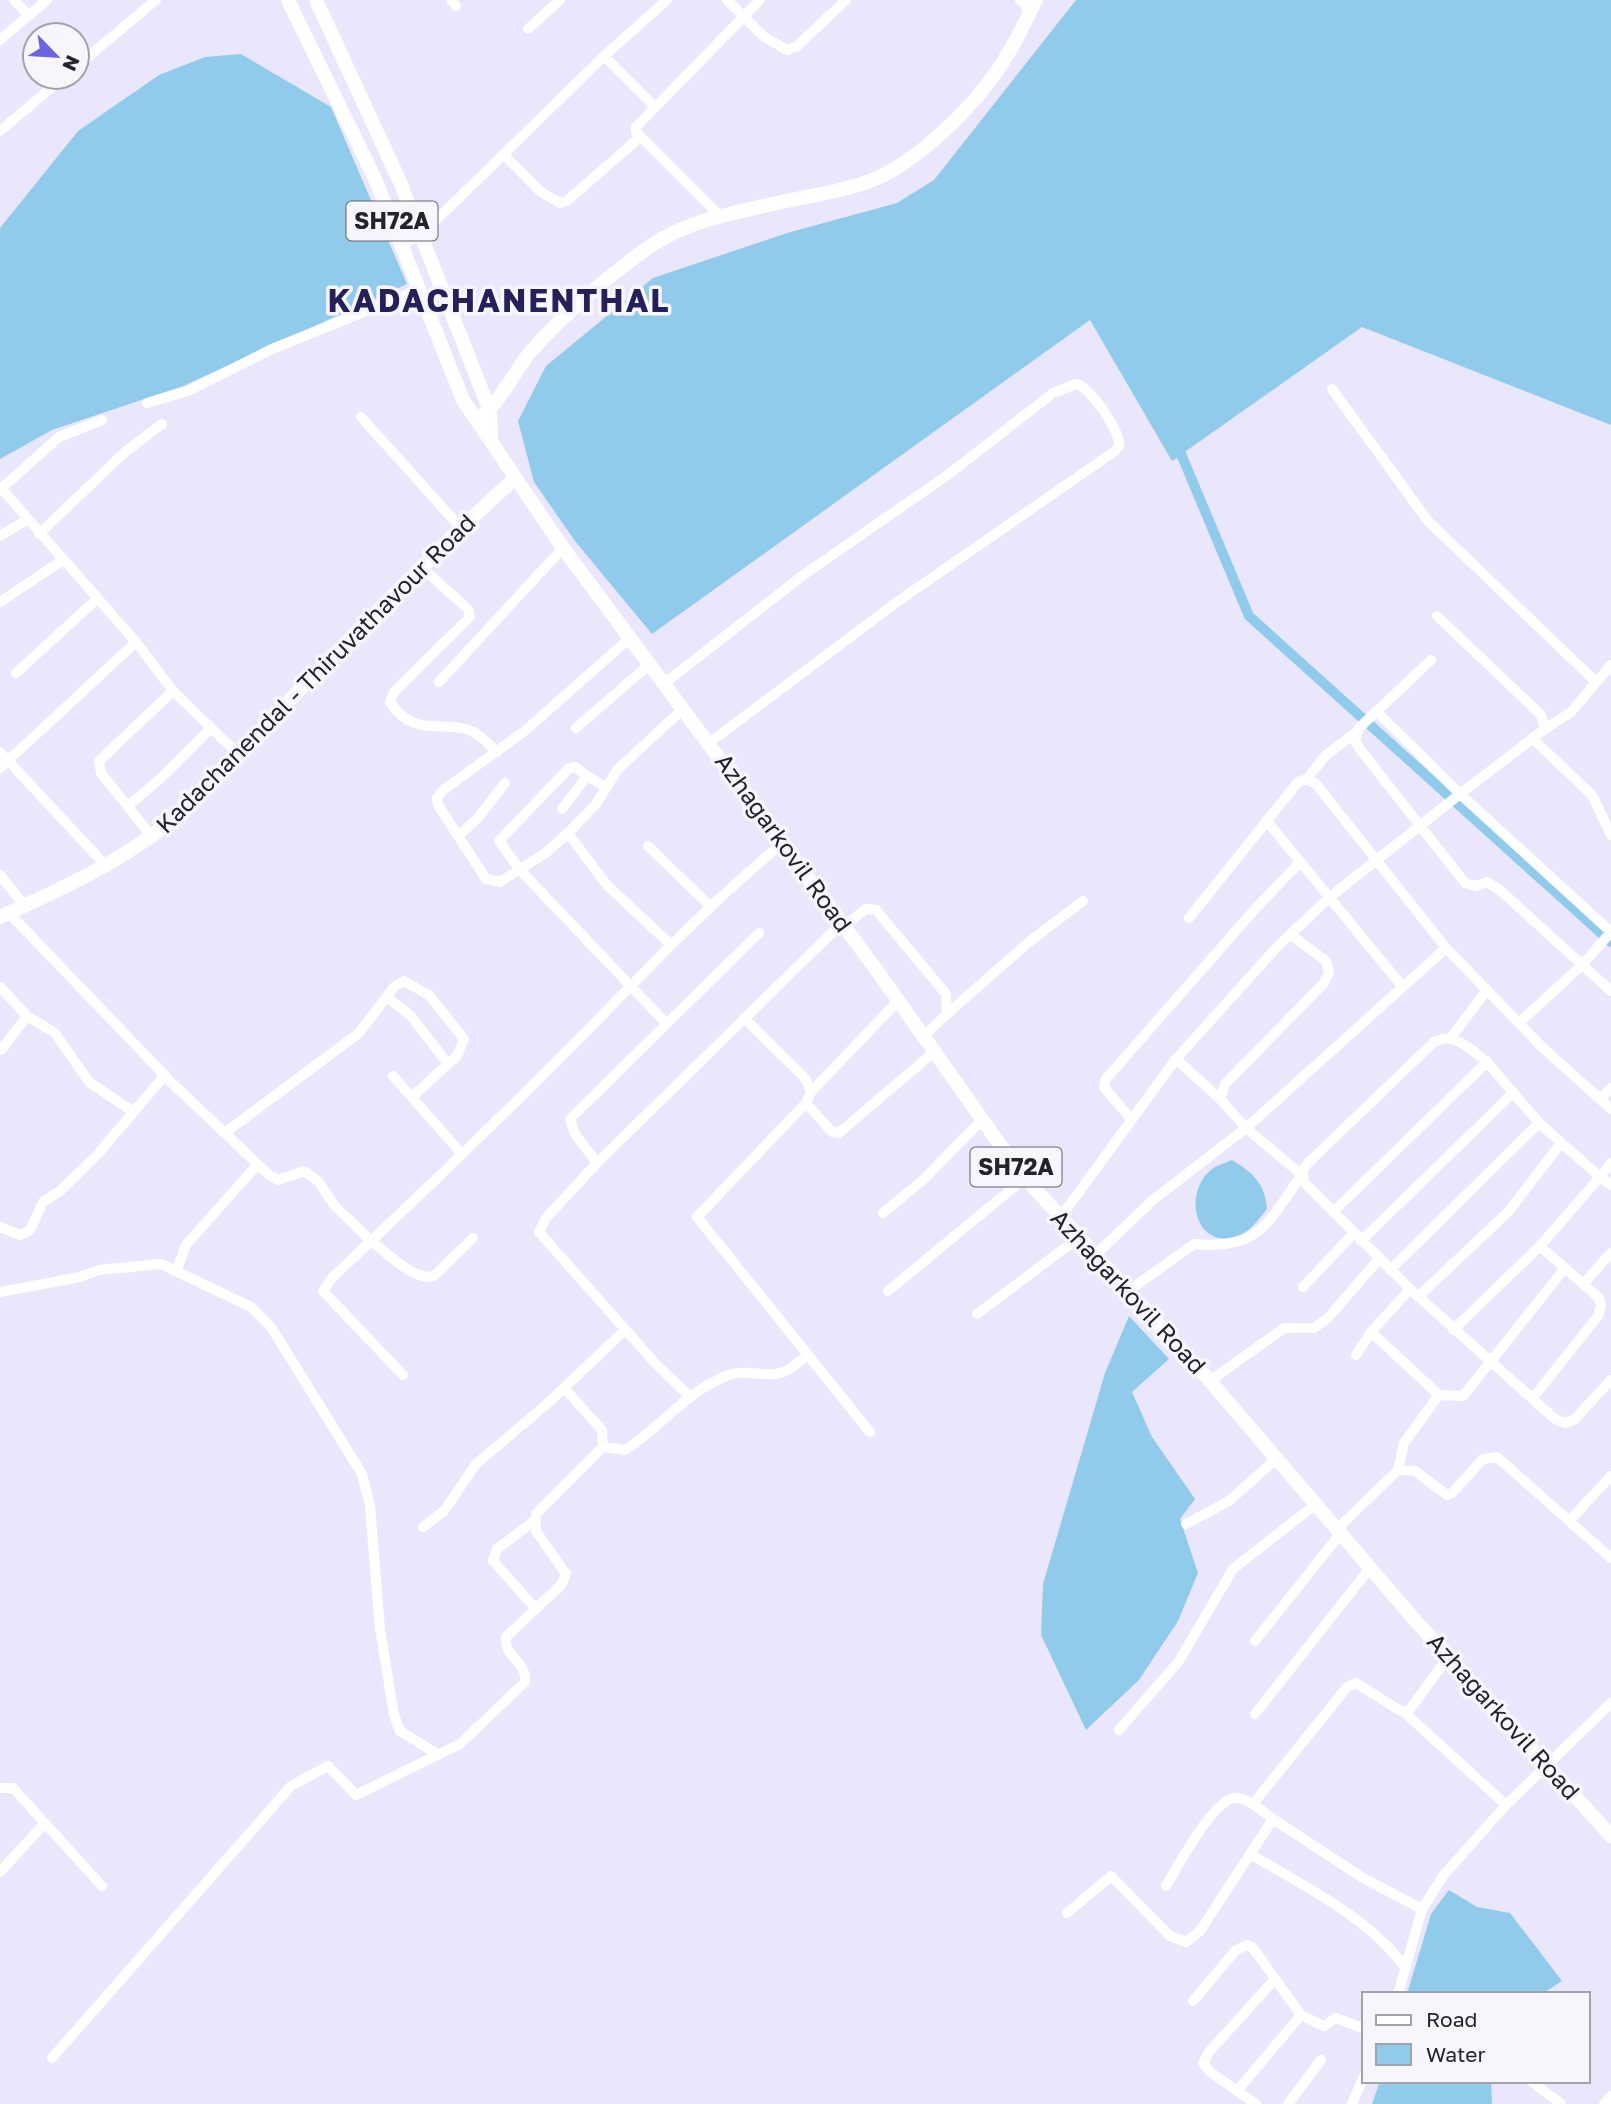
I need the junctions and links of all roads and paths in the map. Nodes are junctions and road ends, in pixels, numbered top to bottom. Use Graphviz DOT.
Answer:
graph roads {
  1 [pos="15,0"];
  2 [pos="47,0"];
  3 [pos="156,0"];
  4 [pos="288,0"];
  5 [pos="316,0"];
  6 [pos="560,0"];
  7 [pos="667,0"];
  8 [pos="727,0"];
  9 [pos="760,0"];
  10 [pos="846,0"];
  11 [pos="1020,0"];
  12 [pos="1033,6"];
  13 [pos="28,15"];
  14 [pos="744,17"];
  15 [pos="528,29"];
  16 [pos="0,40"];
  17 [pos="91,54"];
  18 [pos="604,56"];
  19 [pos="47,91"];
  20 [pos="656,107"];
  21 [pos="0,131"];
  22 [pos="640,137"];
  23 [pos="503,155"];
  24 [pos="720,216"];
  25 [pos="419,236"];
  26 [pos="401,244"];
  27 [pos="418,290"];
  28 [pos="1332,389"];
  29 [pos="147,403"];
  30 [pos="490,411"];
  31 [pos="360,417"];
  32 [pos="102,420"];
  33 [pos="476,420"];
  34 [pos="162,425"];
  35 [pos="491,442"];
  36 [pos="514,479"];
  37 [pos="1,488"];
  38 [pos="29,519"];
  39 [pos="461,527"];
  40 [pos="39,534"];
  41 [pos="0,536"];
  42 [pos="563,548"];
  43 [pos="63,560"];
  44 [pos="421,567"];
  45 [pos="96,600"];
  46 [pos="0,602"];
  47 [pos="1437,616"];
  48 [pos="631,636"];
  49 [pos="136,642"];
  50 [pos="1431,660"];
  51 [pos="651,663"];
  52 [pos="1611,665"];
  53 [pos="16,673"];
  54 [pos="439,682"];
  55 [pos="1597,682"];
  56 [pos="665,683"];
  57 [pos="173,691"];
  58 [pos="684,708"];
  59 [pos="1373,714"];
  60 [pos="576,727"];
  61 [pos="210,729"];
  62 [pos="1545,729"];
  63 [pos="1357,730"];
  64 [pos="1532,738"];
  65 [pos="709,743"];
  66 [pos="0,752"];
  67 [pos="498,752"];
  68 [pos="238,754"];
  69 [pos="9,761"];
  70 [pos="0,768"];
  71 [pos="587,776"];
  72 [pos="1307,779"];
  73 [pos="505,783"];
  74 [pos="607,788"];
  75 [pos="1458,795"];
  76 [pos="128,806"];
  77 [pos="562,809"];
  78 [pos="1266,820"];
  79 [pos="1420,825"];
  80 [pos="568,833"];
  81 [pos="1611,835"];
  82 [pos="458,836"];
  83 [pos="153,838"];
  84 [pos="783,843"];
  85 [pos="648,846"];
  86 [pos="1375,860"];
  87 [pos="1300,862"];
  88 [pos="107,867"];
  89 [pos="520,870"];
  90 [pos="0,875"];
  91 [pos="1330,897"];
  92 [pos="1083,901"];
  93 [pos="24,905"];
  94 [pos="709,905"];
  95 [pos="4,915"];
  96 [pos="1189,918"];
  97 [pos="843,924"];
  98 [pos="759,933"];
  99 [pos="1290,934"];
  100 [pos="1609,935"];
  101 [pos="670,944"];
  102 [pos="1446,948"];
  103 [pos="1582,965"];
  104 [pos="630,986"];
  105 [pos="1402,986"];
  106 [pos="0,987"];
  107 [pos="1487,990"];
  108 [pos="1611,990"];
  109 [pos="387,997"];
  110 [pos="898,1001"];
  111 [pos="947,1014"];
  112 [pos="27,1016"];
  113 [pos="744,1018"];
  114 [pos="665,1022"];
  115 [pos="1519,1023"];
  116 [pos="923,1037"];
  117 [pos="1450,1039"];
  118 [pos="1,1050"];
  119 [pos="934,1052"];
  120 [pos="1176,1059"];
  121 [pos="1487,1062"];
  122 [pos="448,1064"];
  123 [pos="165,1076"];
  124 [pos="393,1076"];
  125 [pos="1611,1088"];
  126 [pos="811,1092"];
  127 [pos="1513,1093"];
  128 [pos="412,1097"];
  129 [pos="1220,1098"];
  130 [pos="1600,1100"];
  131 [pos="806,1103"];
  132 [pos="1611,1109"];
  133 [pos="132,1111"];
  134 [pos="1131,1119"];
  135 [pos="982,1120"];
  136 [pos="1539,1123"];
  137 [pos="1245,1128"];
  138 [pos="226,1132"];
  139 [pos="1562,1143"];
  140 [pos="462,1154"];
  141 [pos="597,1163"];
  142 [pos="1611,1163"];
  143 [pos="258,1164"];
  144 [pos="1303,1175"];
  145 [pos="1600,1177"];
  146 [pos="1025,1178"];
  147 [pos="1611,1185"];
  148 [pos="1333,1212"];
  149 [pos="883,1213"];
  150 [pos="1060,1218"];
  151 [pos="0,1227"];
  152 [pos="1357,1237"];
  153 [pos="473,1238"];
  154 [pos="1078,1238"];
  155 [pos="371,1241"];
  156 [pos="1540,1246"];
  157 [pos="1611,1253"];
  158 [pos="1094,1256"];
  159 [pos="1378,1259"];
  160 [pos="1565,1268"];
  161 [pos="177,1269"];
  162 [pos="1390,1270"];
  163 [pos="1583,1284"];
  164 [pos="1303,1286"];
  165 [pos="888,1291"];
  166 [pos="0,1292"];
  167 [pos="1127,1292"];
  168 [pos="1414,1293"];
  169 [pos="977,1314"];
  170 [pos="625,1330"];
  171 [pos="1453,1330"];
  172 [pos="1371,1332"];
  173 [pos="808,1355"];
  174 [pos="1356,1355"];
  175 [pos="1492,1363"];
  176 [pos="403,1375"];
  177 [pos="1611,1380"];
  178 [pos="1210,1381"];
  179 [pos="564,1388"];
  180 [pos="1440,1395"];
  181 [pos="689,1396"];
  182 [pos="1532,1399"];
  183 [pos="870,1432"];
  184 [pos="603,1447"];
  185 [pos="1276,1458"];
  186 [pos="1398,1470"];
  187 [pos="1611,1476"];
  188 [pos="1316,1504"];
  189 [pos="1570,1520"];
  190 [pos="534,1521"];
  191 [pos="1186,1524"];
  192 [pos="423,1527"];
  193 [pos="1339,1531"];
  194 [pos="1611,1558"];
  195 [pos="1370,1568"];
  196 [pos="535,1608"];
  197 [pos="1255,1642"];
  198 [pos="1448,1657"];
  199 [pos="1611,1703"];
  200 [pos="1404,1712"];
  201 [pos="1255,1714"];
  202 [pos="1119,1730"];
  203 [pos="435,1757"];
  204 [pos="1549,1765"];
  205 [pos="0,1788"];
  206 [pos="1253,1804"];
  207 [pos="1506,1805"];
  208 [pos="1273,1819"];
  209 [pos="45,1823"];
  210 [pos="1611,1836"];
  211 [pos="1250,1854"];
  212 [pos="0,1872"];
  213 [pos="102,1886"];
  214 [pos="1166,1886"];
  215 [pos="1422,1909"];
  216 [pos="1067,1913"];
  217 [pos="1406,1968"];
  218 [pos="1274,1980"];
  219 [pos="1399,1992"];
  220 [pos="1193,2001"];
  221 [pos="1301,2015"];
  222 [pos="1362,2028"];
  223 [pos="52,2058"];
  224 [pos="1321,2060"];
  225 [pos="1362,2082"];
  226 [pos="1534,2083"];
  227 [pos="1237,2091"];
  228 [pos="1611,2096"];
  229 [pos="1256,2104"];
  230 [pos="1288,2104"];
  231 [pos="1352,2104"];
  232 [pos="1561,2104"];
  233 [pos="1604,2104"];
  1 -- 13 [label="street"];
  2 -- 13 [label="street"];
  3 -- 17 [label="street"];
  4 -- 26 [label="main road, Azhagarkovil Road / SH72A"];
  5 -- 25 [label="main road, SH72A"];
  6 -- 15 [label="street"];
  7 -- 18 [label="street"];
  8 -- 14 [label="street"];
  9 -- 14 [label="street"];
  10 -- 14 [label="street"];
  11 -- 12 [label="street"];
  12 -- 24 [label="main road"];
  13 -- 16 [label="street"];
  14 -- 20 [label="street"];
  18 -- 20 [label="street"];
  18 -- 23 [label="street"];
  19 -- 21 [label="street"];
  20 -- 22 [label="street"];
  22 -- 23 [label="street"];
  22 -- 24 [label="street"];
  23 -- 25 [label="street"];
  24 -- 30 [label="main road"];
  25 -- 26 [label="street"];
  25 -- 30 [label="main road, SH72A"];
  26 -- 27 [label="main road, Azhagarkovil Road / SH72A"];
  27 -- 29 [label="street"];
  27 -- 33 [label="main road, Azhagarkovil Road / SH72A"];
  28 -- 55 [label="street"];
  30 -- 33 [label="main road"];
  30 -- 35 [label="main road, SH72A"];
  31 -- 39 [label="street"];
  32 -- 37 [label="street"];
  33 -- 35 [label="main road, Azhagarkovil Road / SH72A"];
  34 -- 40 [label="street"];
  35 -- 36 [label="main road, Azhagarkovil Road / SH72A"];
  36 -- 39 [label="main road, Kadachanendal - Thiruvathavour Road"];
  36 -- 42 [label="main road, Azhagarkovil Road / SH72A"];
  37 -- 38 [label="street"];
  38 -- 40 [label="street"];
  38 -- 41 [label="street"];
  39 -- 44 [label="main road, Kadachanendal - Thiruvathavour Road"];
  40 -- 43 [label="street"];
  42 -- 48 [label="main road, Azhagarkovil Road / SH72A"];
  42 -- 54 [label="street"];
  43 -- 45 [label="street"];
  43 -- 46 [label="street"];
  44 -- 67 [label="street"];
  44 -- 68 [label="main road, Kadachanendal - Thiruvathavour Road"];
  45 -- 49 [label="street"];
  45 -- 53 [label="street"];
  47 -- 62 [label="street"];
  48 -- 51 [label="main road, Azhagarkovil Road / SH72A"];
  48 -- 67 [label="street"];
  49 -- 57 [label="street"];
  49 -- 69 [label="street"];
  50 -- 59 [label="street"];
  51 -- 56 [label="main road, Azhagarkovil Road / SH72A"];
  51 -- 60 [label="street"];
  52 -- 55 [label="street"];
  55 -- 62 [label="street"];
  56 -- 58 [label="main road, Azhagarkovil Road / SH72A"];
  56 -- 65 [label="street"];
  57 -- 61 [label="street"];
  57 -- 76 [label="street"];
  58 -- 65 [label="main road, Azhagarkovil Road / SH72A"];
  58 -- 74 [label="street"];
  59 -- 63 [label="street"];
  59 -- 75 [label="street"];
  61 -- 68 [label="street"];
  61 -- 76 [label="street"];
  62 -- 64 [label="street"];
  63 -- 72 [label="street"];
  63 -- 79 [label="street"];
  64 -- 75 [label="street"];
  64 -- 81 [label="street"];
  65 -- 84 [label="main road, Azhagarkovil Road / SH72A"];
  66 -- 69 [label="street"];
  67 -- 82 [label="street"];
  68 -- 83 [label="main road, Kadachanendal - Thiruvathavour Road"];
  69 -- 70 [label="street"];
  69 -- 88 [label="street"];
  71 -- 74 [label="street"];
  71 -- 77 [label="street"];
  71 -- 89 [label="street"];
  72 -- 78 [label="street"];
  72 -- 86 [label="street"];
  73 -- 82 [label="street"];
  74 -- 80 [label="street"];
  75 -- 79 [label="street"];
  75 -- 100 [label="street"];
  76 -- 83 [label="street"];
  78 -- 87 [label="street"];
  78 -- 96 [label="street"];
  79 -- 86 [label="street"];
  79 -- 103 [label="street"];
  80 -- 89 [label="street"];
  80 -- 101 [label="street"];
  82 -- 89 [label="street"];
  83 -- 88 [label="main road, Kadachanendal - Thiruvathavour Road"];
  84 -- 94 [label="street"];
  84 -- 97 [label="main road, Azhagarkovil Road / SH72A"];
  85 -- 94 [label="street"];
  86 -- 91 [label="street"];
  86 -- 102 [label="street"];
  87 -- 91 [label="street"];
  87 -- 134 [label="street"];
  88 -- 93 [label="main road, Kadachanendal - Thiruvathavour Road"];
  89 -- 104 [label="street"];
  90 -- 93 [label="street"];
  91 -- 99 [label="street"];
  91 -- 105 [label="street"];
  92 -- 111 [label="street"];
  93 -- 95 [label="main road, Kadachanendal - Thiruvathavour Road"];
  94 -- 101 [label="street"];
  95 -- 123 [label="street"];
  97 -- 110 [label="main road, Azhagarkovil Road / SH72A"];
  97 -- 111 [label="street"];
  97 -- 113 [label="street"];
  98 -- 114 [label="street"];
  99 -- 120 [label="street"];
  99 -- 129 [label="street"];
  100 -- 103 [label="street"];
  101 -- 104 [label="street"];
  102 -- 105 [label="street"];
  102 -- 107 [label="street"];
  103 -- 108 [label="street"];
  103 -- 115 [label="street"];
  104 -- 114 [label="street"];
  104 -- 140 [label="street"];
  105 -- 137 [label="street"];
  106 -- 112 [label="street"];
  107 -- 115 [label="street"];
  107 -- 117 [label="street"];
  109 -- 122 [label="street"];
  109 -- 122 [label="street"];
  109 -- 138 [label="street"];
  110 -- 116 [label="main road, Azhagarkovil Road / SH72A"];
  110 -- 126 [label="street"];
  111 -- 116 [label="street"];
  112 -- 118 [label="street"];
  112 -- 133 [label="street"];
  113 -- 126 [label="street"];
  113 -- 141 [label="street"];
  114 -- 141 [label="street"];
  115 -- 130 [label="street"];
  116 -- 119 [label="main road, Azhagarkovil Road / SH72A"];
  117 -- 121 [label="street"];
  117 -- 144 [label="street"];
  119 -- 131 [label="street"];
  119 -- 135 [label="main road, Azhagarkovil Road / SH72A"];
  120 -- 129 [label="street"];
  120 -- 134 [label="street"];
  121 -- 127 [label="street"];
  121 -- 148 [label="street"];
  122 -- 128 [label="street"];
  123 -- 133 [label="street"];
  123 -- 138 [label="street"];
  124 -- 128 [label="street"];
  125 -- 130 [label="street"];
  126 -- 131 [label="street"];
  127 -- 136 [label="street"];
  127 -- 152 [label="street"];
  128 -- 140 [label="street"];
  129 -- 137 [label="street"];
  130 -- 132 [label="street"];
  131 -- 173 [label="street"];
  133 -- 151 [label="street"];
  134 -- 150 [label="street"];
  135 -- 146 [label="main road, Azhagarkovil Road / SH72A"];
  135 -- 149 [label="street"];
  136 -- 139 [label="street"];
  136 -- 162 [label="street"];
  137 -- 144 [label="street"];
  137 -- 158 [label="street"];
  138 -- 143 [label="street"];
  139 -- 145 [label="street"];
  139 -- 168 [label="street"];
  140 -- 155 [label="street"];
  141 -- 170 [label="street"];
  142 -- 145 [label="street"];
  143 -- 155 [label="street"];
  143 -- 161 [label="street"];
  144 -- 148 [label="street"];
  144 -- 167 [label="street"];
  145 -- 147 [label="street"];
  145 -- 156 [label="street"];
  146 -- 150 [label="main road, Azhagarkovil Road / SH72A"];
  146 -- 165 [label="street"];
  148 -- 152 [label="street"];
  150 -- 154 [label="main road, Azhagarkovil Road / SH72A"];
  152 -- 159 [label="street"];
  152 -- 164 [label="street"];
  153 -- 155 [label="street"];
  154 -- 158 [label="main road, Azhagarkovil Road / SH72A"];
  154 -- 169 [label="street"];
  155 -- 176 [label="street"];
  156 -- 160 [label="street"];
  156 -- 171 [label="street"];
  157 -- 163 [label="street"];
  158 -- 167 [label="main road, Azhagarkovil Road / SH72A"];
  159 -- 162 [label="street"];
  159 -- 178 [label="street"];
  160 -- 163 [label="street"];
  160 -- 175 [label="street"];
  161 -- 166 [label="street"];
  161 -- 203 [label="street"];
  162 -- 168 [label="street"];
  163 -- 182 [label="street"];
  167 -- 178 [label="main road, Azhagarkovil Road / SH72A"];
  168 -- 171 [label="street"];
  168 -- 172 [label="street"];
  170 -- 179 [label="street"];
  170 -- 181 [label="street"];
  171 -- 175 [label="street"];
  172 -- 174 [label="street"];
  172 -- 180 [label="street"];
  173 -- 181 [label="street"];
  173 -- 183 [label="street"];
  175 -- 180 [label="street"];
  175 -- 182 [label="street"];
  177 -- 182 [label="street"];
  178 -- 185 [label="main road, Azhagarkovil Road / SH72A"];
  179 -- 184 [label="street"];
  179 -- 192 [label="street"];
  180 -- 186 [label="street"];
  181 -- 184 [label="street"];
  184 -- 190 [label="street"];
  185 -- 188 [label="main road, Azhagarkovil Road / SH72A"];
  185 -- 191 [label="street"];
  186 -- 189 [label="street"];
  186 -- 193 [label="street"];
  187 -- 189 [label="street"];
  188 -- 193 [label="main road, Azhagarkovil Road / SH72A"];
  188 -- 202 [label="street"];
  189 -- 194 [label="street"];
  190 -- 196 [label="street"];
  190 -- 196 [label="street"];
  193 -- 195 [label="main road, Azhagarkovil Road / SH72A"];
  193 -- 197 [label="street"];
  195 -- 198 [label="main road, Azhagarkovil Road / SH72A"];
  195 -- 201 [label="street"];
  196 -- 203 [label="street"];
  198 -- 200 [label="street"];
  198 -- 204 [label="main road, Azhagarkovil Road / SH72A"];
  199 -- 204 [label="street"];
  200 -- 206 [label="street"];
  200 -- 207 [label="street"];
  203 -- 223 [label="street"];
  204 -- 207 [label="street"];
  204 -- 210 [label="main road, Azhagarkovil Road / SH72A"];
  205 -- 209 [label="street"];
  206 -- 208 [label="street"];
  206 -- 214 [label="street"];
  207 -- 215 [label="street"];
  208 -- 211 [label="street"];
  208 -- 215 [label="street"];
  209 -- 212 [label="street"];
  209 -- 213 [label="street"];
  211 -- 216 [label="street"];
  211 -- 217 [label="street"];
  215 -- 217 [label="street"];
  217 -- 219 [label="street"];
  218 -- 220 [label="street"];
  218 -- 221 [label="street"];
  218 -- 227 [label="street"];
  221 -- 222 [label="street"];
  221 -- 227 [label="street"];
  224 -- 230 [label="street"];
  225 -- 231 [label="street"];
  226 -- 232 [label="street"];
  227 -- 229 [label="street"];
  228 -- 233 [label="street"];
}
